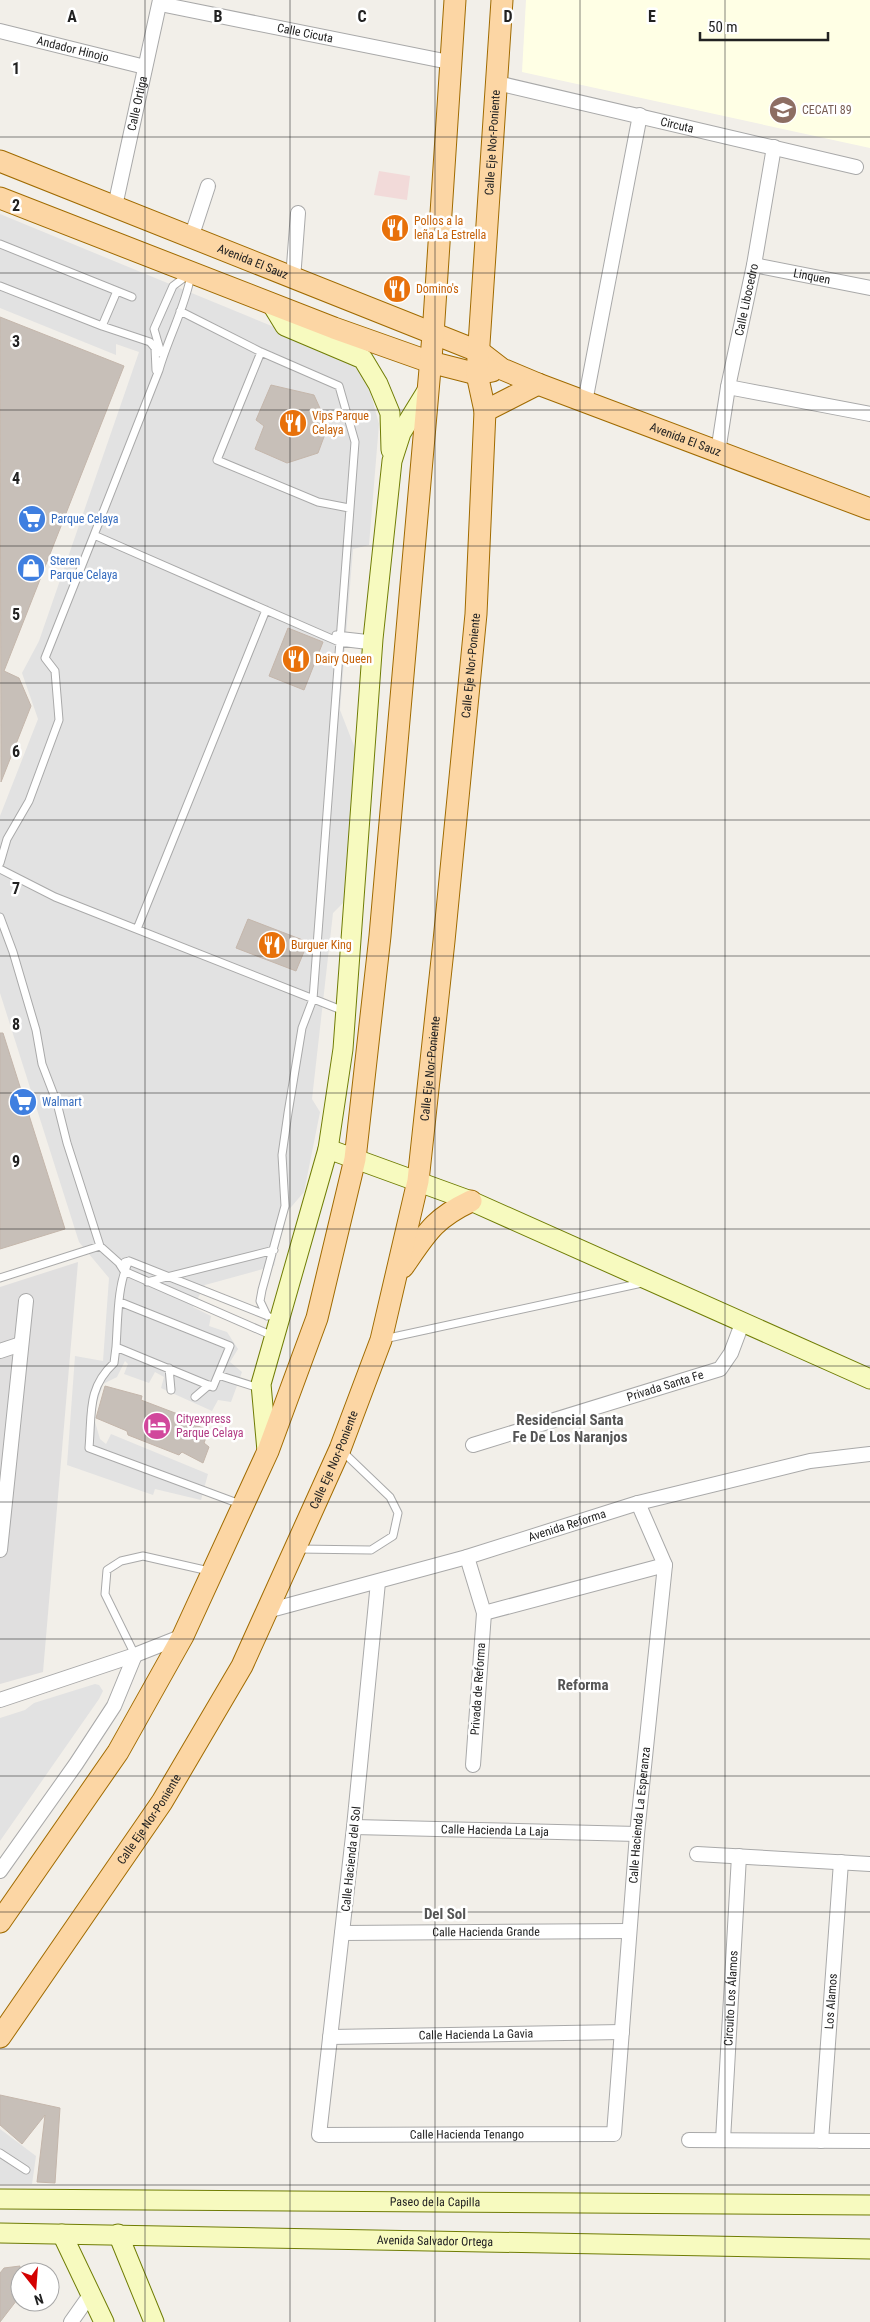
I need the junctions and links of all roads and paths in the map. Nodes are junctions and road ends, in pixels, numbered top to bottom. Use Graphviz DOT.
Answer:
graph roads {
  1 [pos="455,0"];
  2 [pos="502,0"];
  3 [pos="160,2"];
  4 [pos="0,31"];
  5 [pos="449,62"];
  6 [pos="146,67"];
  7 [pos="497,83"];
  8 [pos="640,115"];
  9 [pos="774,147"];
  10 [pos="0,161"];
  11 [pos="856,167"];
  12 [pos="208,186"];
  13 [pos="0,198"];
  14 [pos="115,206"];
  15 [pos="298,213"];
  16 [pos="195,240"];
  17 [pos="0,244"];
  18 [pos="754,266"];
  19 [pos="191,272"];
  20 [pos="292,279"];
  21 [pos="0,286"];
  22 [pos="870,288"];
  23 [pos="117,291"];
  24 [pos="132,297"];
  25 [pos="271,302"];
  26 [pos="180,311"];
  27 [pos="102,326"];
  28 [pos="434,335"];
  29 [pos="261,352"];
  30 [pos="480,352"];
  31 [pos="162,358"];
  32 [pos="430,362"];
  33 [pos="502,370"];
  34 [pos="477,374"];
  35 [pos="155,377"];
  36 [pos="538,384"];
  37 [pos="728,387"];
  38 [pos="428,389"];
  39 [pos="585,402"];
  40 [pos="485,411"];
  41 [pos="870,414"];
  42 [pos="718,452"];
  43 [pos="392,462"];
  44 [pos="349,508"];
  45 [pos="870,510"];
  46 [pos="94,534"];
  47 [pos="266,610"];
  48 [pos="339,639"];
  49 [pos="373,642"];
  50 [pos="0,862"];
  51 [pos="0,869"];
  52 [pos="0,917"];
  53 [pos="137,929"];
  54 [pos="313,999"];
  55 [pos="344,1012"];
  56 [pos="328,1149"];
  57 [pos="355,1159"];
  58 [pos="418,1181"];
  59 [pos="471,1201"];
  60 [pos="100,1246"];
  61 [pos="274,1250"];
  62 [pos="129,1261"];
  63 [pos="119,1263"];
  64 [pos="124,1271"];
  65 [pos="164,1276"];
  66 [pos="0,1278"];
  67 [pos="396,1278"];
  68 [pos="650,1281"];
  69 [pos="147,1282"];
  70 [pos="26,1301"];
  71 [pos="120,1302"];
  72 [pos="743,1321"];
  73 [pos="274,1324"];
  74 [pos="381,1340"];
  75 [pos="21,1344"];
  76 [pos="116,1347"];
  77 [pos="0,1351"];
  78 [pos="169,1368"];
  79 [pos="218,1375"];
  80 [pos="870,1379"];
  81 [pos="209,1385"];
  82 [pos="262,1389"];
  83 [pos="171,1390"];
  84 [pos="195,1397"];
  85 [pos="473,1445"];
  86 [pos="340,1449"];
  87 [pos="268,1451"];
  88 [pos="870,1454"];
  89 [pos="638,1503"];
  90 [pos="243,1505"];
  91 [pos="295,1549"];
  92 [pos="0,1550"];
  93 [pos="467,1557"];
  94 [pos="665,1565"];
  95 [pos="212,1572"];
  96 [pos="378,1582"];
  97 [pos="268,1611"];
  98 [pos="484,1613"];
  99 [pos="183,1636"];
  100 [pos="135,1655"];
  101 [pos="0,1700"];
  102 [pos="473,1765"];
  103 [pos="354,1827"];
  104 [pos="637,1834"];
  105 [pos="697,1854"];
  106 [pos="739,1856"];
  107 [pos="840,1862"];
  108 [pos="870,1864"];
  109 [pos="0,1871"];
  110 [pos="0,1922"];
  111 [pos="629,1931"];
  112 [pos="342,1933"];
  113 [pos="622,2032"];
  114 [pos="0,2037"];
  115 [pos="330,2037"];
  116 [pos="614,2134"];
  117 [pos="319,2135"];
  118 [pos="689,2140"];
  119 [pos="724,2140"];
  120 [pos="821,2141"];
  121 [pos="870,2142"];
  122 [pos="0,2153"];
  123 [pos="26,2170"];
  124 [pos="0,2199"];
  125 [pos="870,2205"];
  126 [pos="62,2234"];
  127 [pos="118,2234"];
  128 [pos="1,2235"];
  129 [pos="870,2249"];
  130 [pos="90,2295"];
  131 [pos="71,2322"];
  132 [pos="104,2322"];
  133 [pos="154,2322"];
  1 -- 5 [label="main road"];
  2 -- 7 [label="main road, Calle Eje Nor-Poniente"];
  3 -- 5 [label="street, Calle Cicuta"];
  3 -- 6 [label="street, Calle Ortiga"];
  4 -- 6 [label="street, Andador Hinojo"];
  5 -- 28 [label="main road"];
  6 -- 14 [label="street, Calle Ortiga"];
  7 -- 8 [label="street, Circuta"];
  7 -- 30 [label="main road, Calle Eje Nor-Poniente"];
  8 -- 9 [label="street, Circuta"];
  8 -- 39 [label="street"];
  9 -- 11 [label="street, Circuta"];
  9 -- 18 [label="street, Calle Libocedro"];
  10 -- 14 [label="main road, Avenida El Sauz"];
  12 -- 16 [label="street"];
  13 -- 19 [label="main road"];
  14 -- 16 [label="main road, Avenida El Sauz"];
  15 -- 20 [label="street"];
  16 -- 19 [label="main road"];
  16 -- 20 [label="main road, Avenida El Sauz"];
  17 -- 23 [label="lane"];
  18 -- 22 [label="street, Linquen"];
  18 -- 37 [label="street, Calle Libocedro"];
  19 -- 25 [label="main road"];
  19 -- 26 [label="lane"];
  19 -- 31 [label="lane"];
  20 -- 28 [label="main road, Avenida El Sauz"];
  21 -- 27 [label="lane"];
  23 -- 24 [label="lane"];
  23 -- 27 [label="lane"];
  25 -- 32 [label="main road"];
  25 -- 43 [label="main road"];
  26 -- 29 [label="lane"];
  26 -- 31 [label="lane"];
  27 -- 35 [label="lane"];
  28 -- 30 [label="main road, Avenida El Sauz"];
  28 -- 32 [label="main road"];
  29 -- 44 [label="lane"];
  29 -- 44 [label="lane"];
  30 -- 33 [label="main road, Avenida El Sauz"];
  30 -- 34 [label="main road, Calle Eje Nor-Poniente"];
  31 -- 35 [label="lane"];
  32 -- 34 [label="main road"];
  32 -- 38 [label="main road"];
  33 -- 34 [label="main road"];
  33 -- 36 [label="main road, Avenida El Sauz"];
  34 -- 40 [label="main road, Calle Eje Nor-Poniente"];
  35 -- 46 [label="lane"];
  36 -- 39 [label="main road, Avenida El Sauz"];
  36 -- 40 [label="main road"];
  37 -- 41 [label="street"];
  37 -- 42 [label="street, Calle Libocedro"];
  38 -- 43 [label="main road"];
  38 -- 57 [label="main road"];
  39 -- 42 [label="main road, Avenida El Sauz"];
  40 -- 58 [label="main road, Calle Eje Nor-Poniente"];
  42 -- 45 [label="main road, Avenida El Sauz"];
  43 -- 49 [label="main road"];
  44 -- 48 [label="lane"];
  46 -- 47 [label="lane"];
  46 -- 50 [label="lane"];
  47 -- 48 [label="lane"];
  47 -- 53 [label="lane"];
  48 -- 49 [label="lane"];
  48 -- 54 [label="lane"];
  49 -- 55 [label="main road"];
  51 -- 53 [label="lane"];
  52 -- 60 [label="lane"];
  53 -- 54 [label="lane"];
  54 -- 55 [label="lane"];
  54 -- 61 [label="lane"];
  55 -- 56 [label="main road"];
  56 -- 57 [label="main road"];
  56 -- 73 [label="main road"];
  57 -- 58 [label="main road"];
  57 -- 87 [label="main road"];
  58 -- 59 [label="main road"];
  58 -- 67 [label="main road, Calle Eje Nor-Poniente"];
  59 -- 67 [label="main road"];
  59 -- 68 [label="main road"];
  60 -- 63 [label="lane"];
  60 -- 66 [label="lane"];
  61 -- 65 [label="lane"];
  61 -- 73 [label="lane"];
  62 -- 63 [label="lane"];
  62 -- 64 [label="lane"];
  62 -- 65 [label="lane"];
  63 -- 64 [label="lane"];
  64 -- 69 [label="lane"];
  64 -- 71 [label="lane"];
  65 -- 69 [label="lane"];
  65 -- 73 [label="lane"];
  67 -- 74 [label="main road, Calle Eje Nor-Poniente"];
  68 -- 72 [label="main road"];
  68 -- 74 [label="lane"];
  69 -- 73 [label="lane"];
  70 -- 75 [label="street"];
  71 -- 76 [label="lane"];
  71 -- 79 [label="lane"];
  72 -- 80 [label="main road"];
  72 -- 85 [label="street, Privada Santa Fe"];
  73 -- 82 [label="main road"];
  74 -- 86 [label="main road, Calle Eje Nor-Poniente"];
  75 -- 77 [label="street"];
  75 -- 92 [label="street"];
  76 -- 78 [label="lane"];
  76 -- 90 [label="lane"];
  78 -- 81 [label="lane"];
  78 -- 83 [label="lane"];
  79 -- 81 [label="lane"];
  79 -- 82 [label="lane"];
  81 -- 84 [label="lane"];
  82 -- 87 [label="main road"];
  86 -- 91 [label="main road, Calle Eje Nor-Poniente"];
  86 -- 91 [label="lane"];
  87 -- 90 [label="main road"];
  88 -- 89 [label="street, Avenida Reforma"];
  89 -- 93 [label="street, Avenida Reforma"];
  89 -- 94 [label="street, Calle Hacienda La Esperanza"];
  90 -- 95 [label="main road"];
  91 -- 97 [label="main road, Calle Eje Nor-Poniente"];
  93 -- 96 [label="street, Avenida Reforma"];
  93 -- 98 [label="street"];
  94 -- 98 [label="street"];
  94 -- 104 [label="street, Calle Hacienda La Esperanza"];
  95 -- 99 [label="main road"];
  95 -- 100 [label="lane"];
  96 -- 97 [label="street, Avenida Reforma"];
  96 -- 103 [label="street, Calle Hacienda del Sol"];
  97 -- 114 [label="main road, Calle Eje Nor-Poniente"];
  98 -- 102 [label="street, Privada de Reforma"];
  99 -- 100 [label="street"];
  99 -- 110 [label="main road"];
  100 -- 101 [label="street"];
  100 -- 109 [label="street"];
  103 -- 104 [label="street, Calle Hacienda La Laja"];
  103 -- 112 [label="street, Calle Hacienda del Sol"];
  104 -- 111 [label="street, Calle Hacienda La Esperanza"];
  105 -- 106 [label="street"];
  106 -- 107 [label="street"];
  106 -- 119 [label="street, Circuito Los Álamos"];
  107 -- 108 [label="street"];
  107 -- 120 [label="street, Los Alamos"];
  111 -- 112 [label="street, Calle Hacienda Grande"];
  111 -- 113 [label="street, Calle Hacienda La Esperanza"];
  112 -- 115 [label="street, Calle Hacienda del Sol"];
  113 -- 115 [label="street, Calle Hacienda La Gavia"];
  113 -- 116 [label="street, Calle Hacienda La Esperanza"];
  115 -- 117 [label="street, Calle Hacienda del Sol"];
  116 -- 117 [label="street, Calle Hacienda Tenango"];
  118 -- 119 [label="street"];
  119 -- 120 [label="street"];
  120 -- 121 [label="street"];
  122 -- 123 [label="lane"];
  124 -- 125 [label="main road, Paseo de la Capilla"];
  126 -- 127 [label="main road, Avenida Salvador Ortega"];
  126 -- 128 [label="main road, Avenida Salvador Ortega"];
  126 -- 130 [label="main road"];
  127 -- 129 [label="main road, Avenida Salvador Ortega"];
  127 -- 133 [label="main road"];
  130 -- 131 [label="street"];
  130 -- 132 [label="main road"];
}
